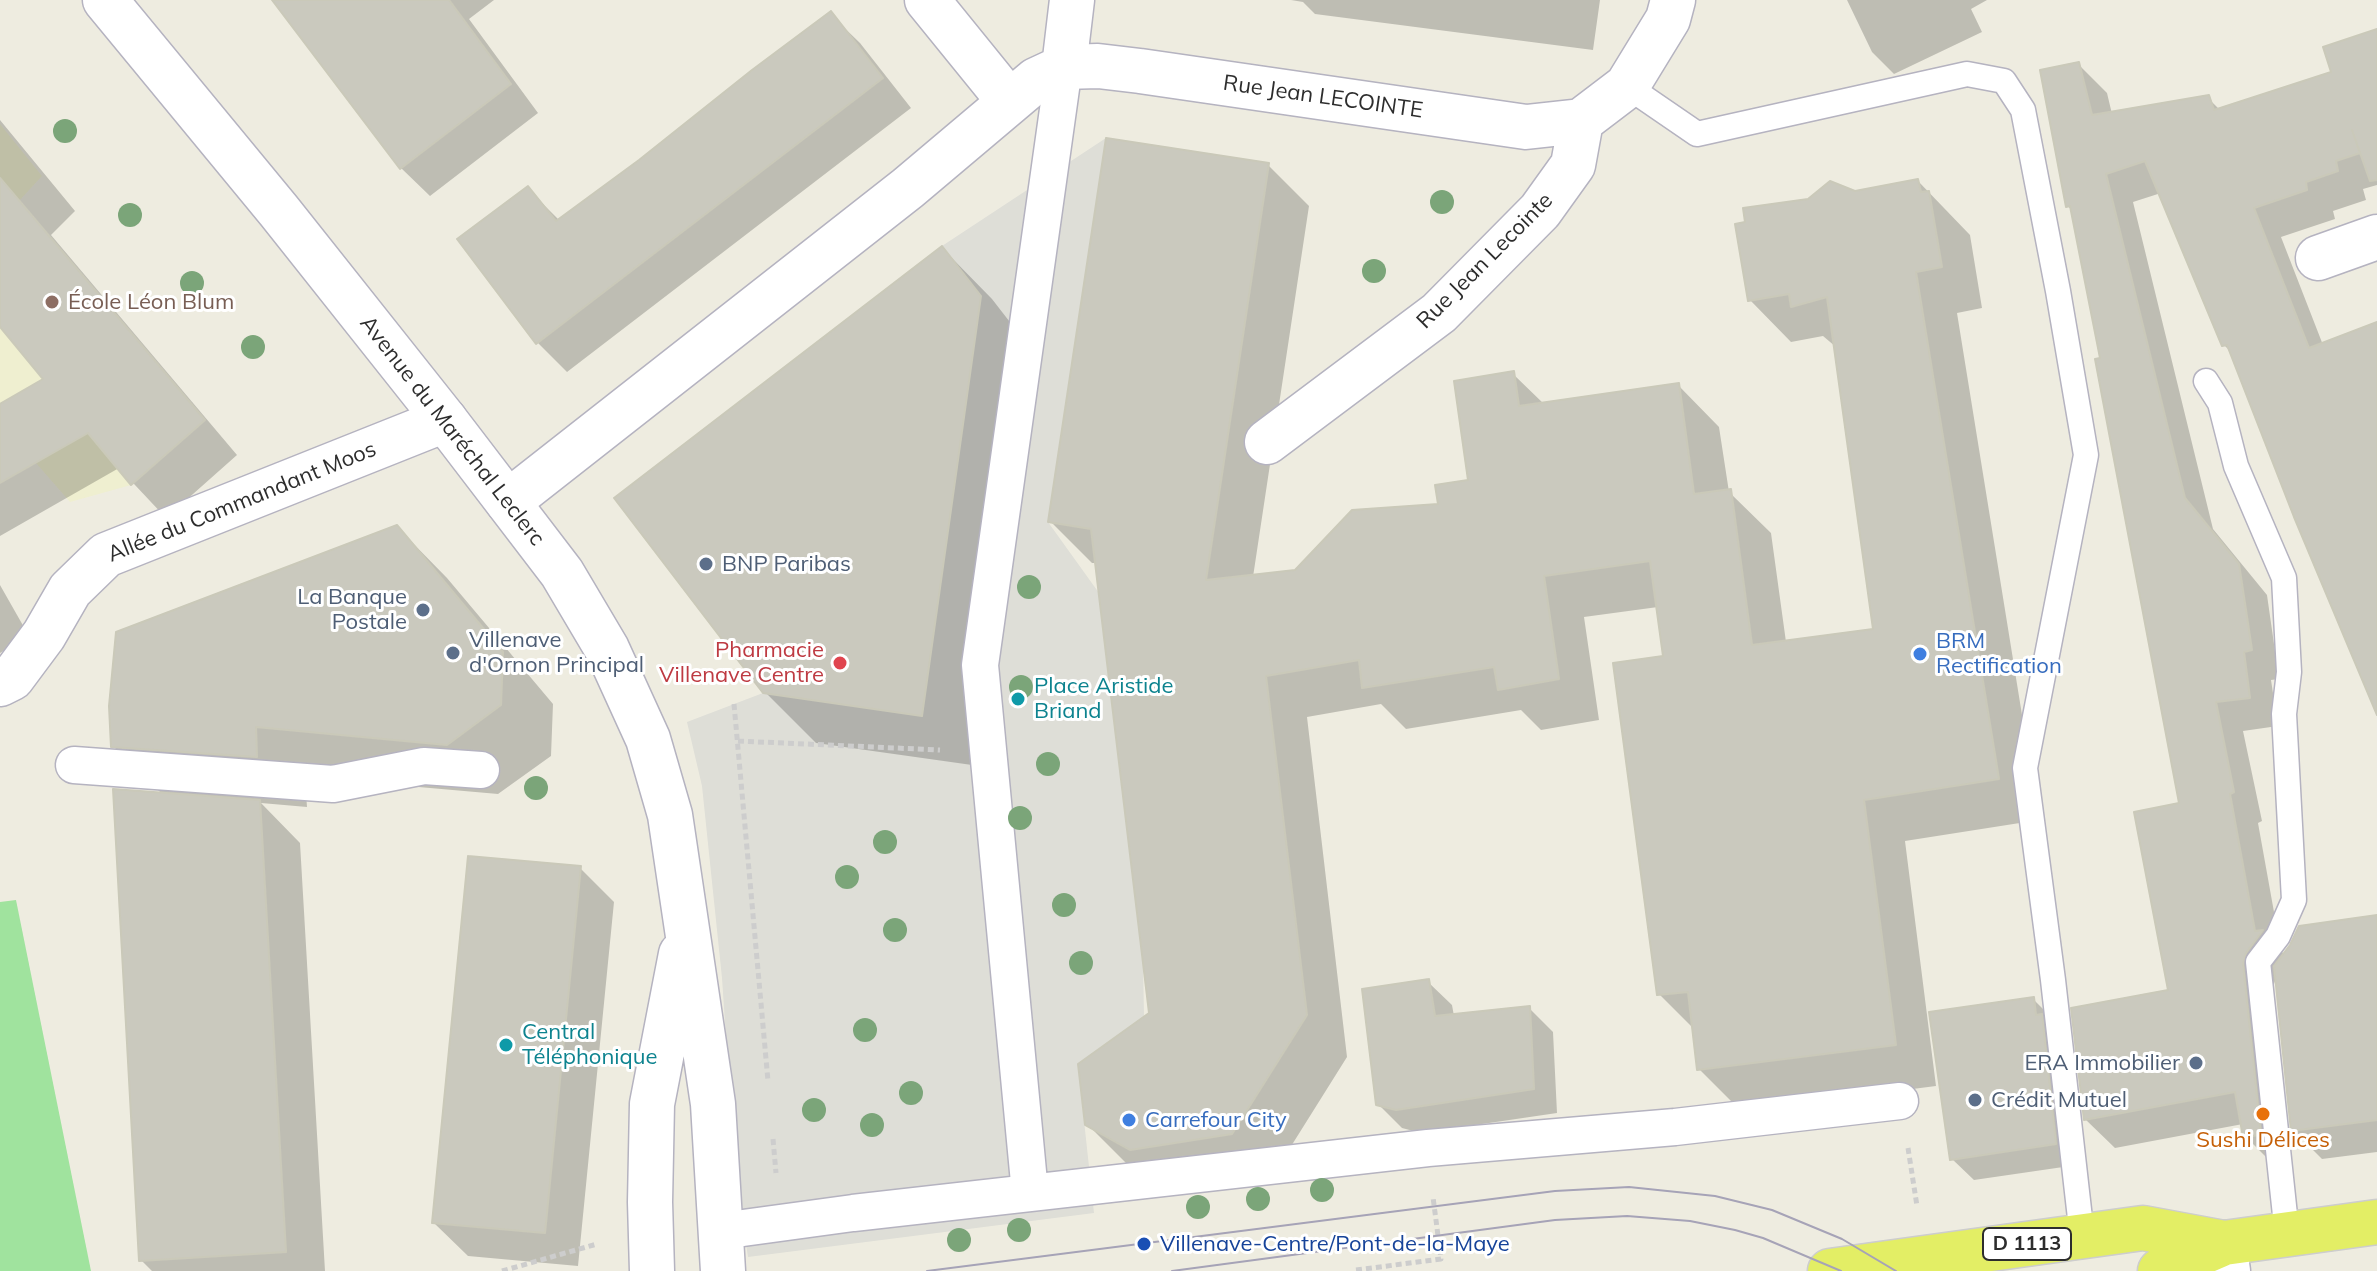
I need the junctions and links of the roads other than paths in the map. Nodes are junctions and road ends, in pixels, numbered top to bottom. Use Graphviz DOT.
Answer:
graph roads {
  1 [pos="105,0"];
  2 [pos="1072,0"];
  3 [pos="1673,0"];
  4 [pos="938,13"];
  5 [pos="1064,67"];
  6 [pos="1627,86"];
  7 [pos="1009,101"];
  8 [pos="1581,121"];
  9 [pos="2377,237"];
  10 [pos="2318,258"];
  11 [pos="2206,381"];
  12 [pos="445,420"];
  13 [pos="1267,442"];
  14 [pos="508,502"];
  15 [pos="0,684"];
  16 [pos="74,765"];
  17 [pos="481,770"];
  18 [pos="687,920"];
  19 [pos="1900,1101"];
  20 [pos="1030,1193"];
  21 [pos="2377,1222"];
  22 [pos="743,1228"];
  23 [pos="2287,1234"];
  24 [pos="2082,1236"];
  25 [pos="2226,1257"];
  26 [pos="652,1271"];
  27 [pos="723,1271"];
  28 [pos="1830,1271"];
  29 [pos="2160,1271"];
  1 -- 12 [label="street, Avenue du Maréchal Leclerc"];
  2 -- 5 [label="street"];
  3 -- 6 [label="street"];
  4 -- 7 [label="street"];
  5 -- 7 [label="street"];
  5 -- 8 [label="street, Rue Jean LECOINTE"];
  5 -- 20 [label="street"];
  6 -- 8 [label="street"];
  6 -- 24 [label="lane"];
  7 -- 14 [label="street"];
  8 -- 13 [label="street, Rue Jean Lecointe"];
  9 -- 10 [label="street"];
  11 -- 23 [label="lane"];
  12 -- 14 [label="street, Avenue du Maréchal Leclerc"];
  12 -- 15 [label="street, Allée du Commandant Moos"];
  14 -- 18 [label="street, Avenue du Maréchal Leclerc"];
  16 -- 17 [label="street"];
  18 -- 26 [label="street, Avenue du Maréchal Leclerc"];
  18 -- 27 [label="street, Avenue du Maréchal Leclerc"];
  19 -- 20 [label="street"];
  20 -- 22 [label="street"];
  21 -- 23 [label="main road, D 1113"];
  23 -- 25 [label="main road, D 1113"];
  24 -- 25 [label="main road, D 1113"];
  24 -- 28 [label="main road, D 1113"];
  25 -- 29 [label="main road, D 1113"];
}
